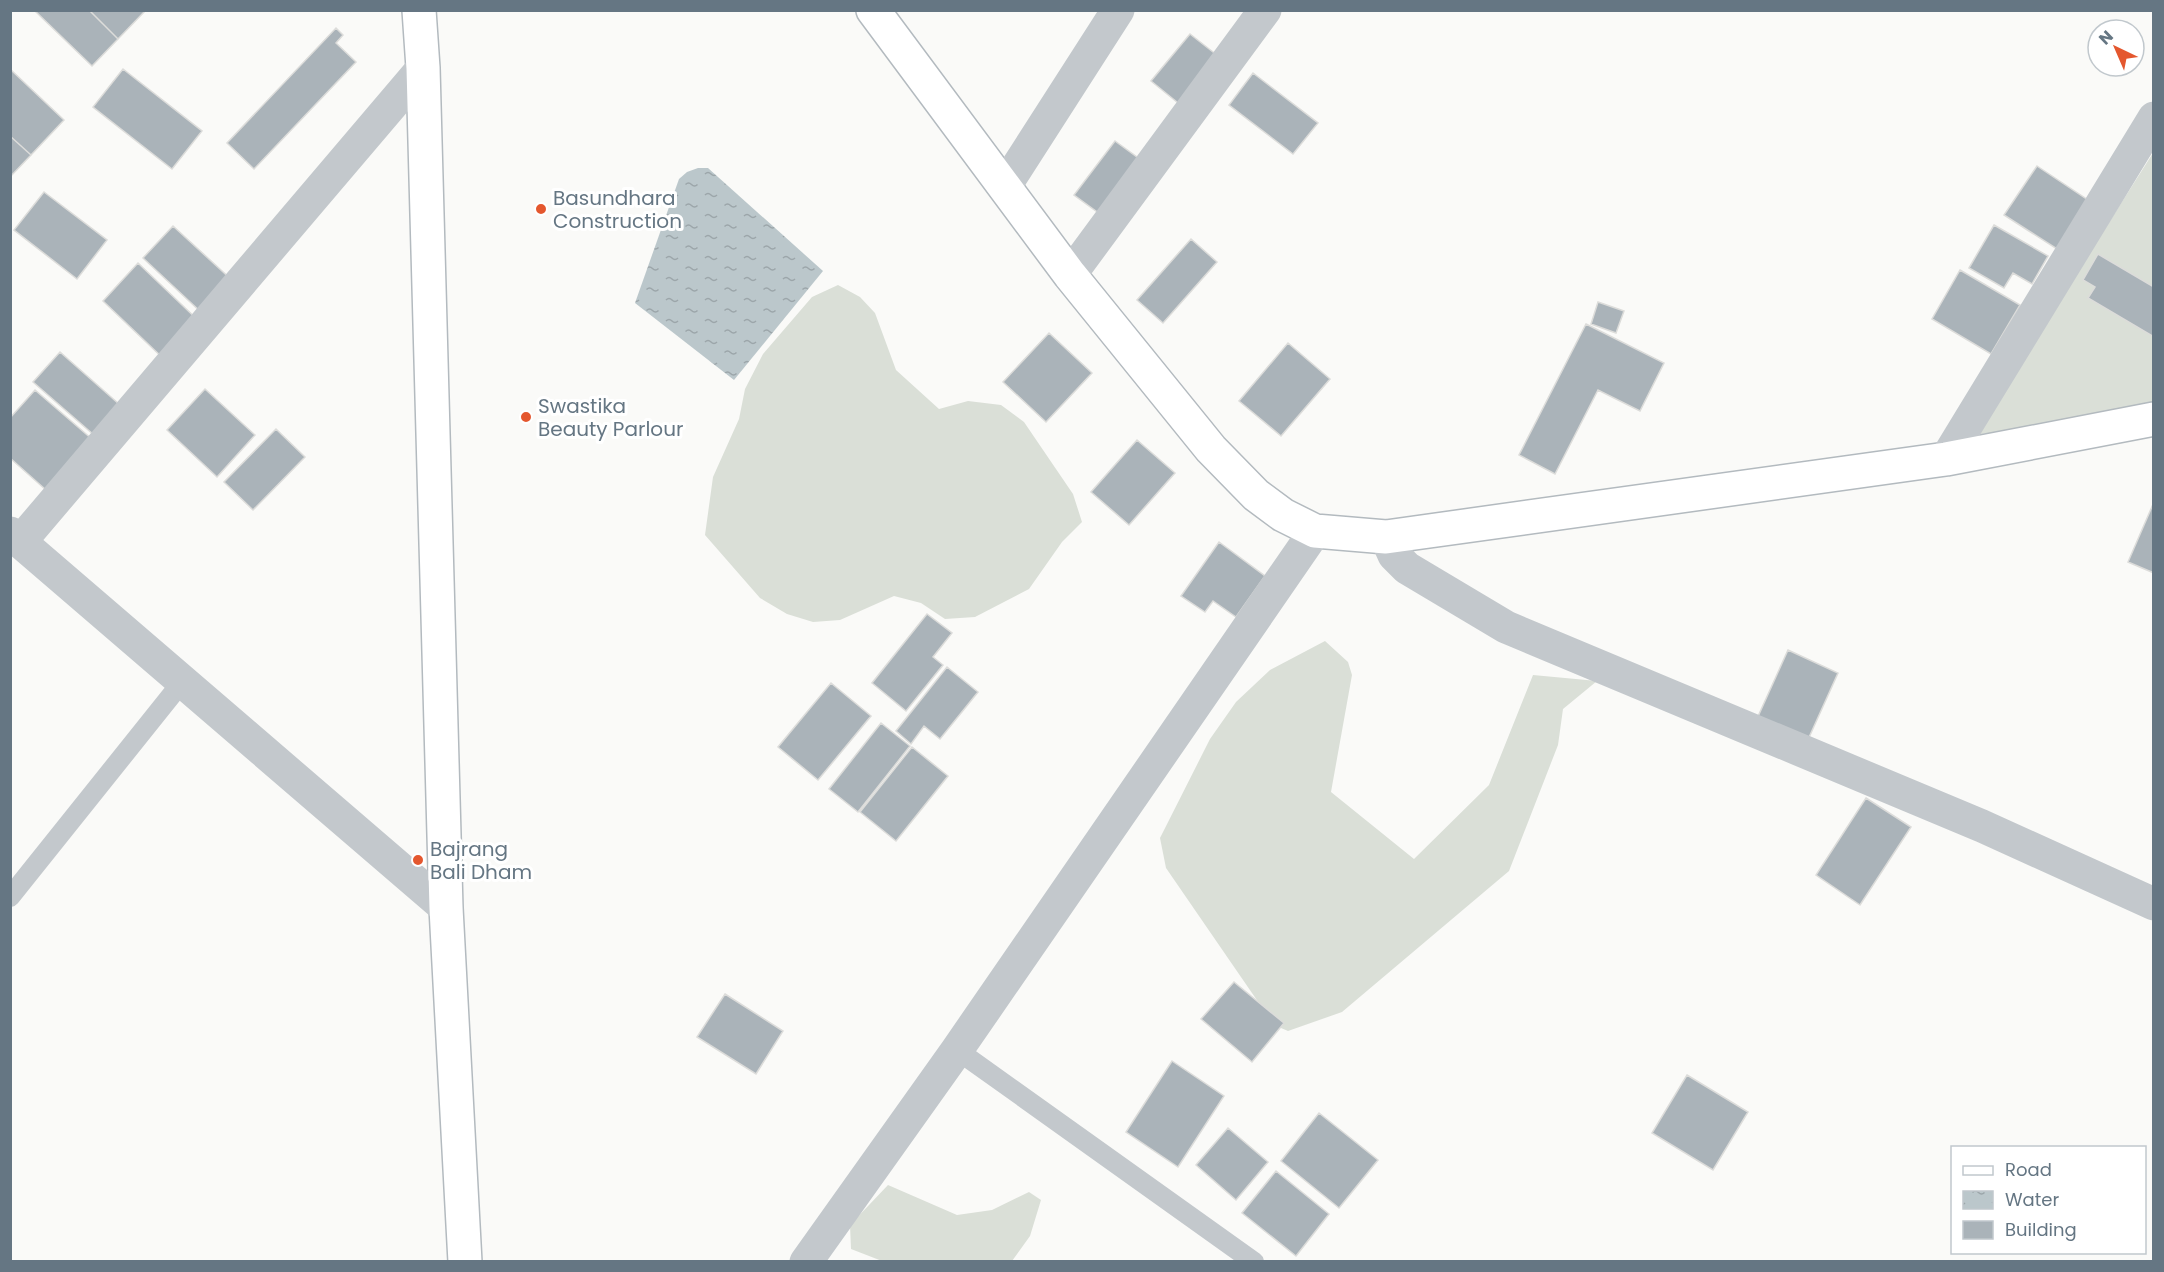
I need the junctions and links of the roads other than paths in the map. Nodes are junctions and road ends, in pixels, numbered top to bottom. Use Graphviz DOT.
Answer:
graph roads {
  1 [pos="419,10"];
  2 [pos="873,10"];
  3 [pos="1118,10"];
  4 [pos="1265,10"];
  5 [pos="423,68"];
  6 [pos="2154,118"];
  7 [pos="1005,186"];
  8 [pos="1070,275"];
  9 [pos="2154,419"];
  10 [pos="1946,459"];
  11 [pos="1315,531"];
  12 [pos="15,537"];
  13 [pos="1386,537"];
  14 [pos="182,682"];
  15 [pos="10,897"];
  16 [pos="2154,904"];
  17 [pos="446,908"];
  18 [pos="957,1050"];
  19 [pos="465,1262"];
  20 [pos="806,1262"];
  21 [pos="1254,1262"];
  1 -- 5 [label="street"];
  2 -- 7 [label="street"];
  3 -- 7 [label="street"];
  4 -- 8 [label="street"];
  5 -- 12 [label="street"];
  5 -- 17 [label="street"];
  6 -- 10 [label="street"];
  7 -- 8 [label="street"];
  8 -- 11 [label="street"];
  9 -- 10 [label="street"];
  10 -- 13 [label="street"];
  11 -- 13 [label="street"];
  11 -- 18 [label="street"];
  12 -- 14 [label="street"];
  13 -- 16 [label="street"];
  14 -- 15 [label="lane"];
  14 -- 17 [label="street"];
  17 -- 19 [label="street"];
  18 -- 20 [label="street"];
  18 -- 21 [label="lane"];
}
